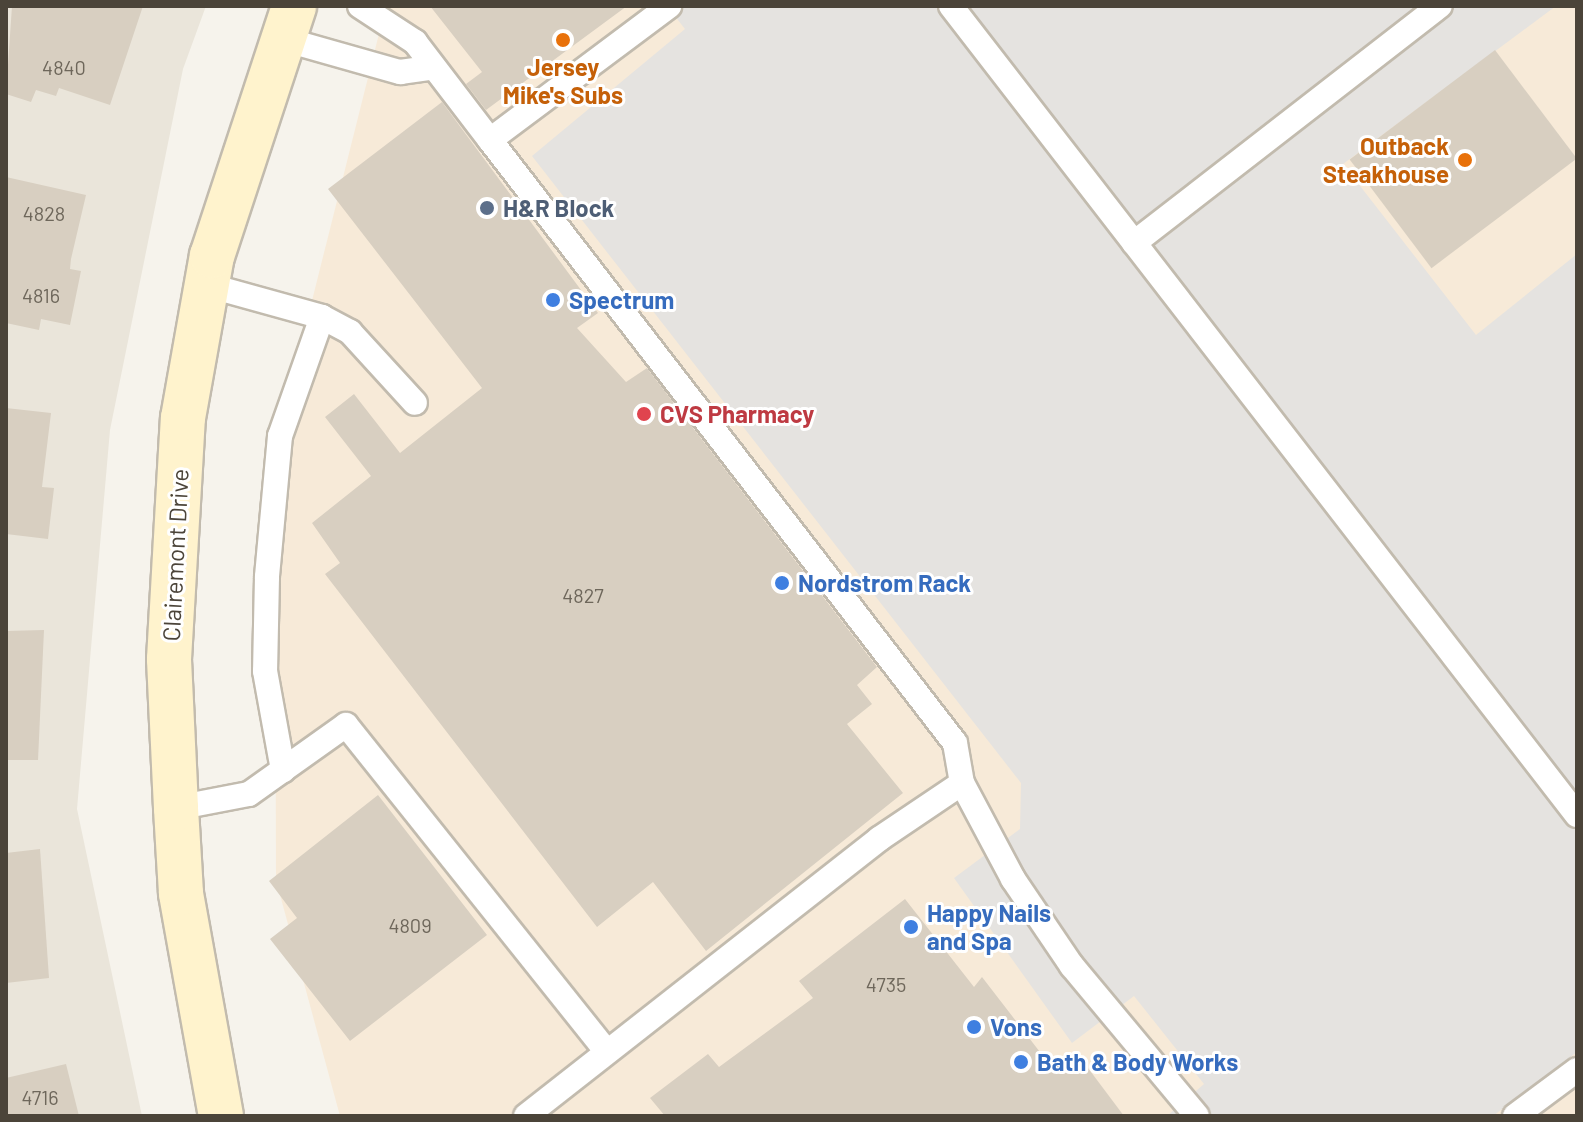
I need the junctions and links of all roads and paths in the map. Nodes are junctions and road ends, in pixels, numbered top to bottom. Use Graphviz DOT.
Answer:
graph roads {
  1 [pos="360,6"];
  2 [pos="669,6"];
  3 [pos="951,6"];
  4 [pos="1440,6"];
  5 [pos="288,22"];
  6 [pos="434,67"];
  7 [pos="490,140"];
  8 [pos="1134,243"];
  9 [pos="207,285"];
  10 [pos="322,317"];
  11 [pos="415,403"];
  12 [pos="283,770"];
  13 [pos="962,783"];
  14 [pos="176,808"];
  15 [pos="1577,815"];
  16 [pos="607,1052"];
  17 [pos="1577,1070"];
  18 [pos="221,1116"];
  19 [pos="526,1116"];
  20 [pos="1197,1116"];
  21 [pos="1515,1116"];
  1 -- 6 [label="lane"];
  2 -- 7 [label="lane"];
  3 -- 8 [label="lane"];
  4 -- 8 [label="lane"];
  5 -- 6 [label="lane"];
  5 -- 9 [label="main road, Clairemont Drive"];
  6 -- 7 [label="lane"];
  7 -- 13 [label="lane"];
  8 -- 15 [label="lane"];
  9 -- 10 [label="lane"];
  9 -- 14 [label="main road, Clairemont Drive"];
  10 -- 11 [label="lane"];
  10 -- 12 [label="lane"];
  12 -- 14 [label="lane"];
  12 -- 16 [label="lane"];
  13 -- 16 [label="lane"];
  13 -- 20 [label="lane"];
  14 -- 18 [label="main road, Clairemont Drive"];
  16 -- 19 [label="lane"];
  17 -- 21 [label="lane"];
}
